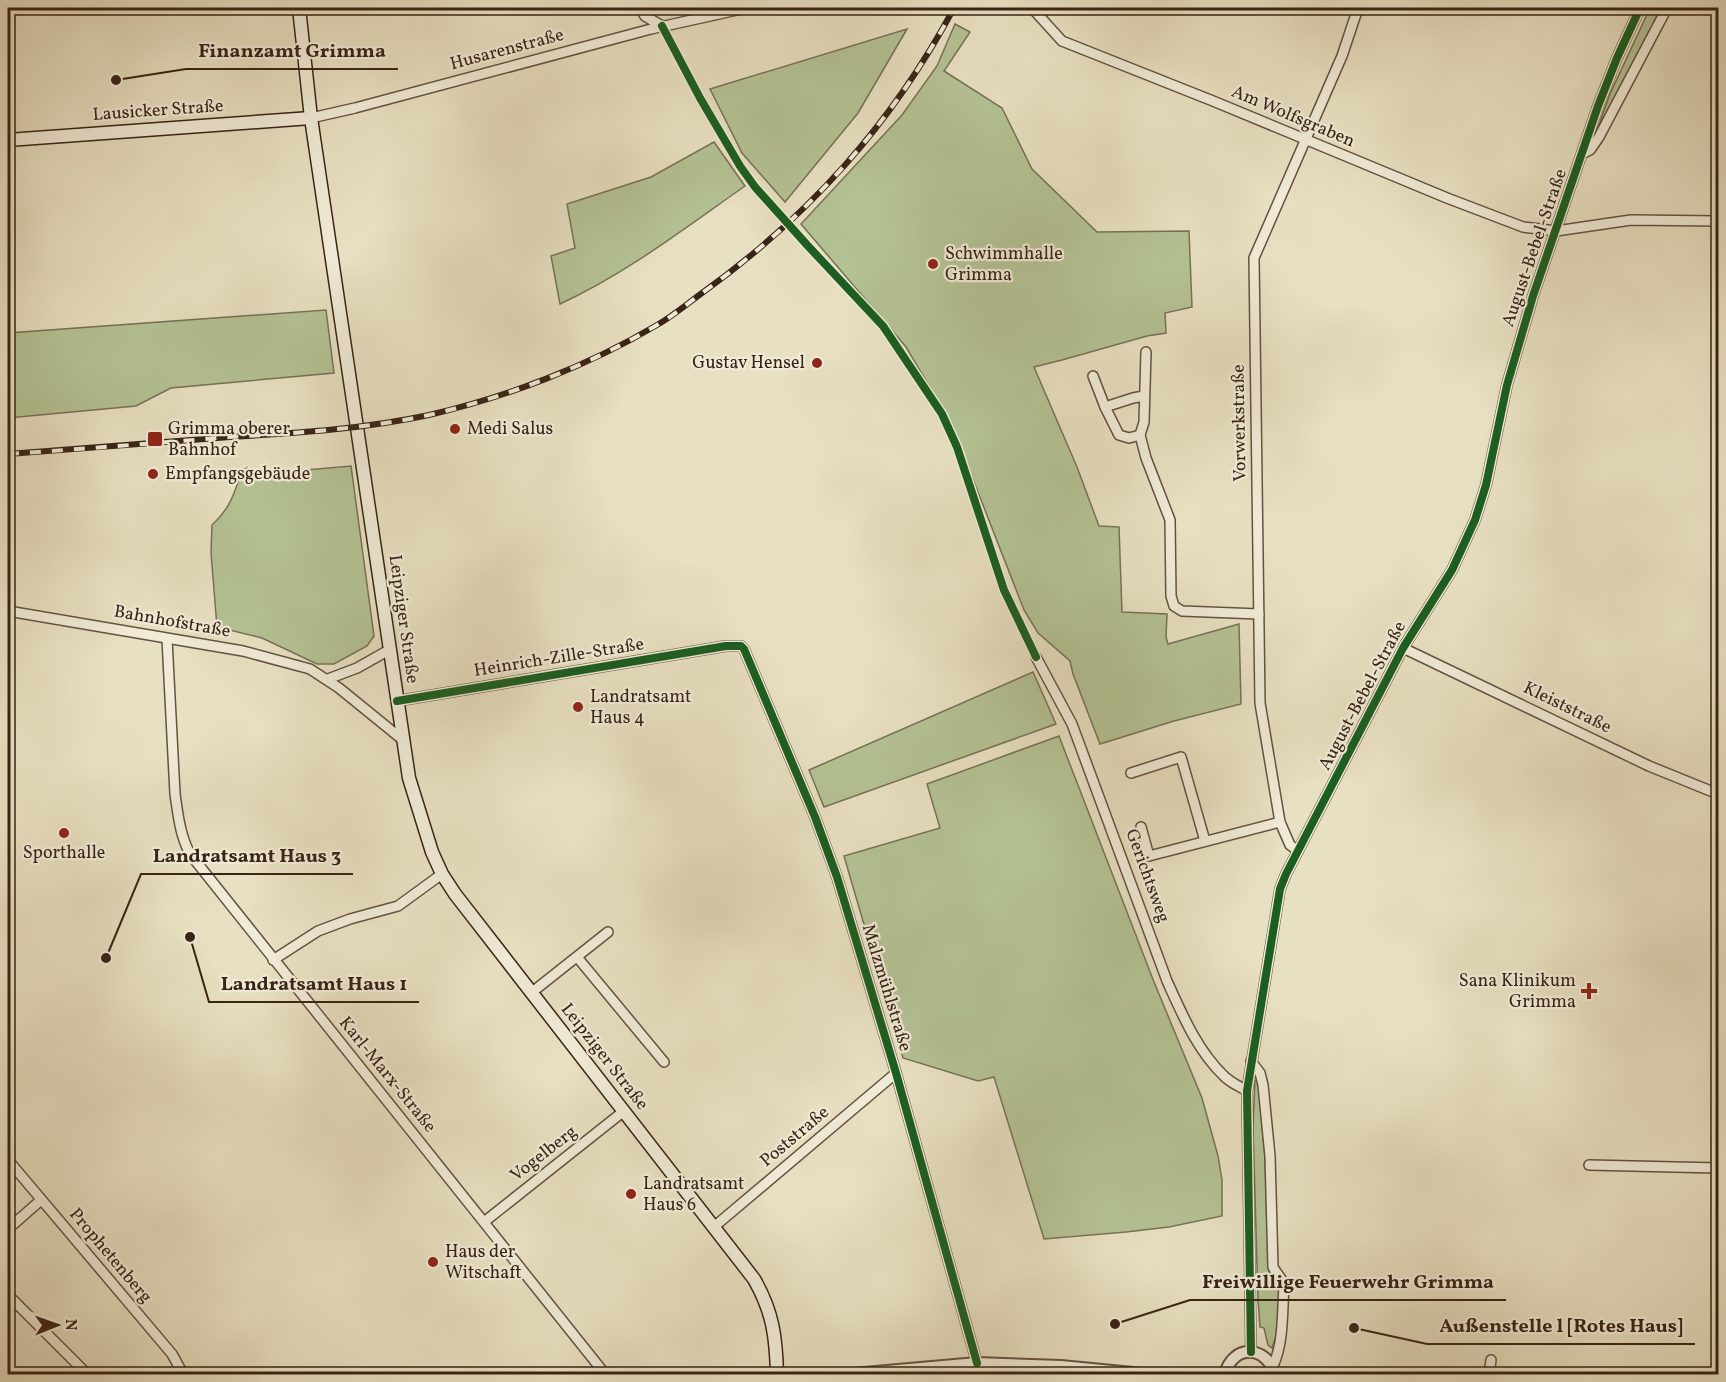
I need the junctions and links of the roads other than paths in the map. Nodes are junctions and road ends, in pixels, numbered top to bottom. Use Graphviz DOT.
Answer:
graph roads {
  1 [pos="299,8"];
  2 [pos="640,8"];
  3 [pos="746,8"];
  4 [pos="1032,8"];
  5 [pos="1358,8"];
  6 [pos="1640,8"];
  7 [pos="1667,8"];
  8 [pos="662,27"];
  9 [pos="311,117"];
  10 [pos="8,140"];
  11 [pos="1306,140"];
  12 [pos="1582,154"];
  13 [pos="1719,221"];
  14 [pos="1556,231"];
  15 [pos="1146,351"];
  16 [pos="1093,376"];
  17 [pos="1144,396"];
  18 [pos="1106,407"];
  19 [pos="1140,435"];
  20 [pos="8,611"];
  21 [pos="1259,614"];
  22 [pos="167,639"];
  23 [pos="726,646"];
  24 [pos="1402,648"];
  25 [pos="389,650"];
  26 [pos="1036,657"];
  27 [pos="328,679"];
  28 [pos="397,700"];
  29 [pos="403,740"];
  30 [pos="1131,773"];
  31 [pos="1719,794"];
  32 [pos="1280,822"];
  33 [pos="1141,827"];
  34 [pos="1205,841"];
  35 [pos="1298,851"];
  36 [pos="442,873"];
  37 [pos="608,932"];
  38 [pos="577,957"];
  39 [pos="273,960"];
  40 [pos="531,993"];
  41 [pos="1251,1061"];
  42 [pos="664,1062"];
  43 [pos="896,1073"];
  44 [pos="1247,1091"];
  45 [pos="624,1111"];
  46 [pos="8,1160"];
  47 [pos="1589,1165"];
  48 [pos="1719,1167"];
  49 [pos="41,1200"];
  50 [pos="484,1222"];
  51 [pos="715,1226"];
  52 [pos="8,1229"];
  53 [pos="8,1280"];
  54 [pos="8,1293"];
  55 [pos="1251,1352"];
  56 [pos="1491,1360"];
  57 [pos="977,1363"];
  58 [pos="1274,1370"];
  59 [pos="87,1374"];
  60 [pos="183,1374"];
  61 [pos="605,1374"];
  62 [pos="777,1374"];
  63 [pos="853,1374"];
  64 [pos="1143,1374"];
  65 [pos="1224,1374"];
  66 [pos="1489,1374"];
  1 -- 9 [label="main road, Leipziger Straße"];
  2 -- 8 [label="street"];
  3 -- 8 [label="street, Husarenstraße"];
  4 -- 11 [label="street, Am Wolfsgraben"];
  5 -- 11 [label="street, Vorwerkstraße"];
  6 -- 12 [label="street, August-Bebel-Straße"];
  7 -- 12 [label="street"];
  8 -- 9 [label="street, Husarenstraße"];
  9 -- 10 [label="main road, Lausicker Straße"];
  9 -- 25 [label="main road, Leipziger Straße"];
  11 -- 14 [label="street, Am Wolfsgraben"];
  11 -- 21 [label="street, Vorwerkstraße"];
  12 -- 14 [label="street, August-Bebel-Straße"];
  13 -- 14 [label="street, Am Wolfsgraben"];
  14 -- 24 [label="street, August-Bebel-Straße"];
  15 -- 17 [label="street"];
  16 -- 18 [label="street"];
  17 -- 18 [label="street"];
  17 -- 19 [label="street"];
  18 -- 19 [label="street"];
  19 -- 21 [label="street"];
  20 -- 22 [label="street, Bahnhofstraße"];
  21 -- 32 [label="street, Vorwerkstraße"];
  22 -- 27 [label="street, Bahnhofstraße"];
  22 -- 39 [label="street, Karl-Marx-Straße"];
  23 -- 28 [label="street, Heinrich-Zille-Straße"];
  23 -- 43 [label="street, Malzmühlstraße"];
  24 -- 31 [label="street, Kleiststraße"];
  24 -- 35 [label="street, August-Bebel-Straße"];
  25 -- 27 [label="street"];
  25 -- 28 [label="main road, Leipziger Straße"];
  26 -- 44 [label="street, Gerichtsweg"];
  27 -- 29 [label="street, Bahnhofstraße"];
  28 -- 29 [label="main road, Leipziger Straße"];
  29 -- 36 [label="main road, Leipziger Straße"];
  30 -- 34 [label="street"];
  32 -- 34 [label="street"];
  32 -- 35 [label="street, Vorwerkstraße"];
  33 -- 34 [label="street"];
  35 -- 41 [label="street, August-Bebel-Straße"];
  36 -- 39 [label="street"];
  36 -- 40 [label="main road, Leipziger Straße"];
  37 -- 38 [label="street"];
  38 -- 40 [label="street"];
  38 -- 42 [label="street"];
  39 -- 50 [label="street, Karl-Marx-Straße"];
  40 -- 45 [label="main road, Leipziger Straße"];
  41 -- 44 [label="street, August-Bebel-Straße"];
  41 -- 58 [label="street"];
  43 -- 51 [label="street, Poststraße"];
  43 -- 57 [label="street, Malzmühlstraße"];
  44 -- 55 [label="street, August-Bebel-Straße"];
  45 -- 50 [label="street, Vogelberg"];
  45 -- 51 [label="main road, Leipziger Straße"];
  46 -- 49 [label="street, Prophetenberg"];
  47 -- 48 [label="street"];
  49 -- 52 [label="street"];
  49 -- 60 [label="street, Prophetenberg"];
  50 -- 61 [label="street, Karl-Marx-Straße"];
  51 -- 62 [label="main road, Leipziger Straße"];
  53 -- 54 [label="street"];
  54 -- 59 [label="street"];
  55 -- 58 [label="street"];
  55 -- 65 [label="street"];
  56 -- 66 [label="street"];
  57 -- 63 [label="street"];
  57 -- 64 [label="street"];
}
